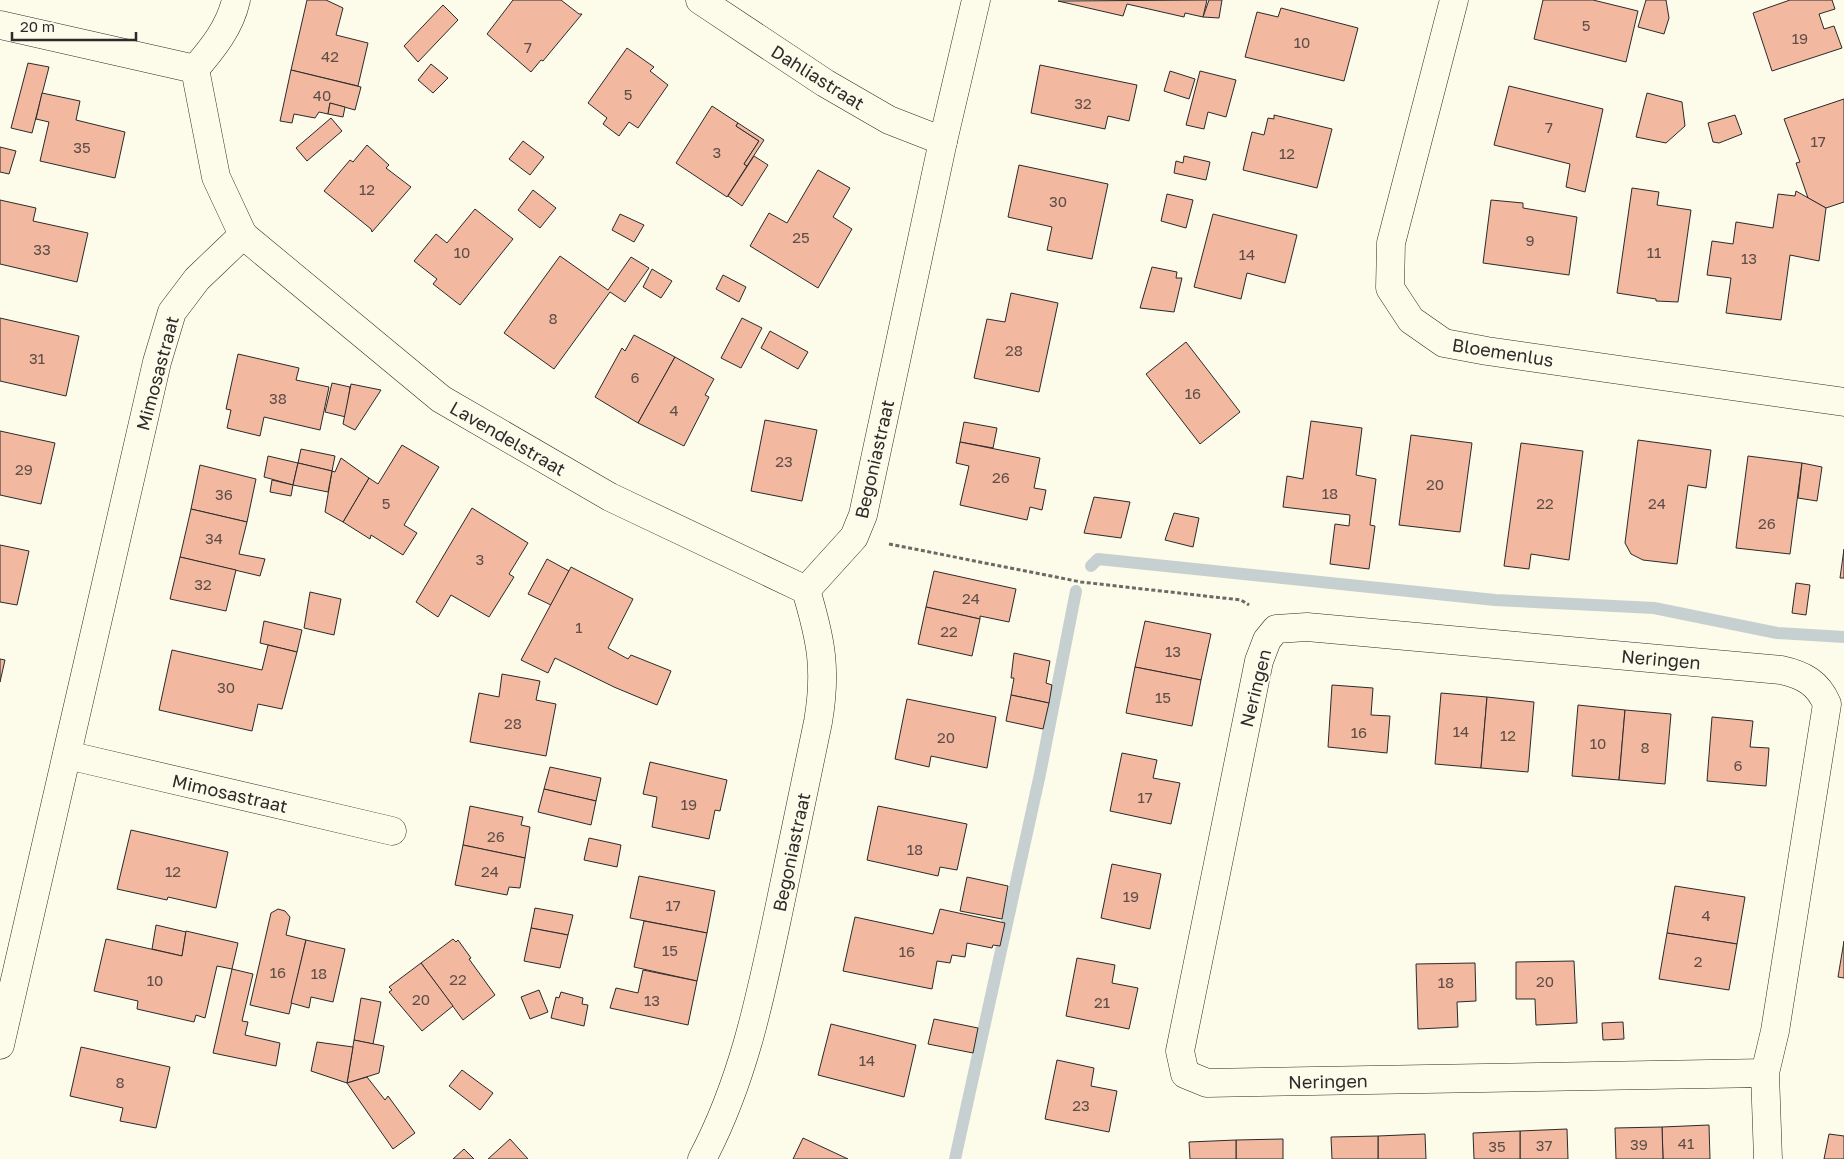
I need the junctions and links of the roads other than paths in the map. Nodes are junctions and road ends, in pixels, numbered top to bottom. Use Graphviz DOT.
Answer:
graph roads {
  1 [pos="236,0"];
  2 [pos="700,0"];
  3 [pos="976,0"];
  4 [pos="1454,0"];
  5 [pos="0,26"];
  6 [pos="195,69"];
  7 [pos="943,141"];
  8 [pos="243,235"];
  9 [pos="1844,402"];
  10 [pos="806,590"];
  11 [pos="67,755"];
  12 [pos="392,831"];
  13 [pos="0,1045"];
  14 [pos="1765,1073"];
  15 [pos="702,1159"];
  16 [pos="1768,1159"];
  1 -- 6 [label="street"];
  2 -- 7 [label="street, Dahliastraat"];
  3 -- 7 [label="street, Begoniastraat"];
  4 -- 9 [label="street, Bloemenlus"];
  5 -- 6 [label="street"];
  6 -- 8 [label="street"];
  7 -- 10 [label="street, Begoniastraat"];
  8 -- 10 [label="street, Lavendelstraat"];
  8 -- 11 [label="street, Mimosastraat"];
  10 -- 15 [label="street, Begoniastraat"];
  11 -- 12 [label="street, Mimosastraat"];
  11 -- 13 [label="street, Mimosastraat"];
  14 -- 14 [label="street, Neringen"];
  14 -- 16 [label="street, Neringen"];
}
